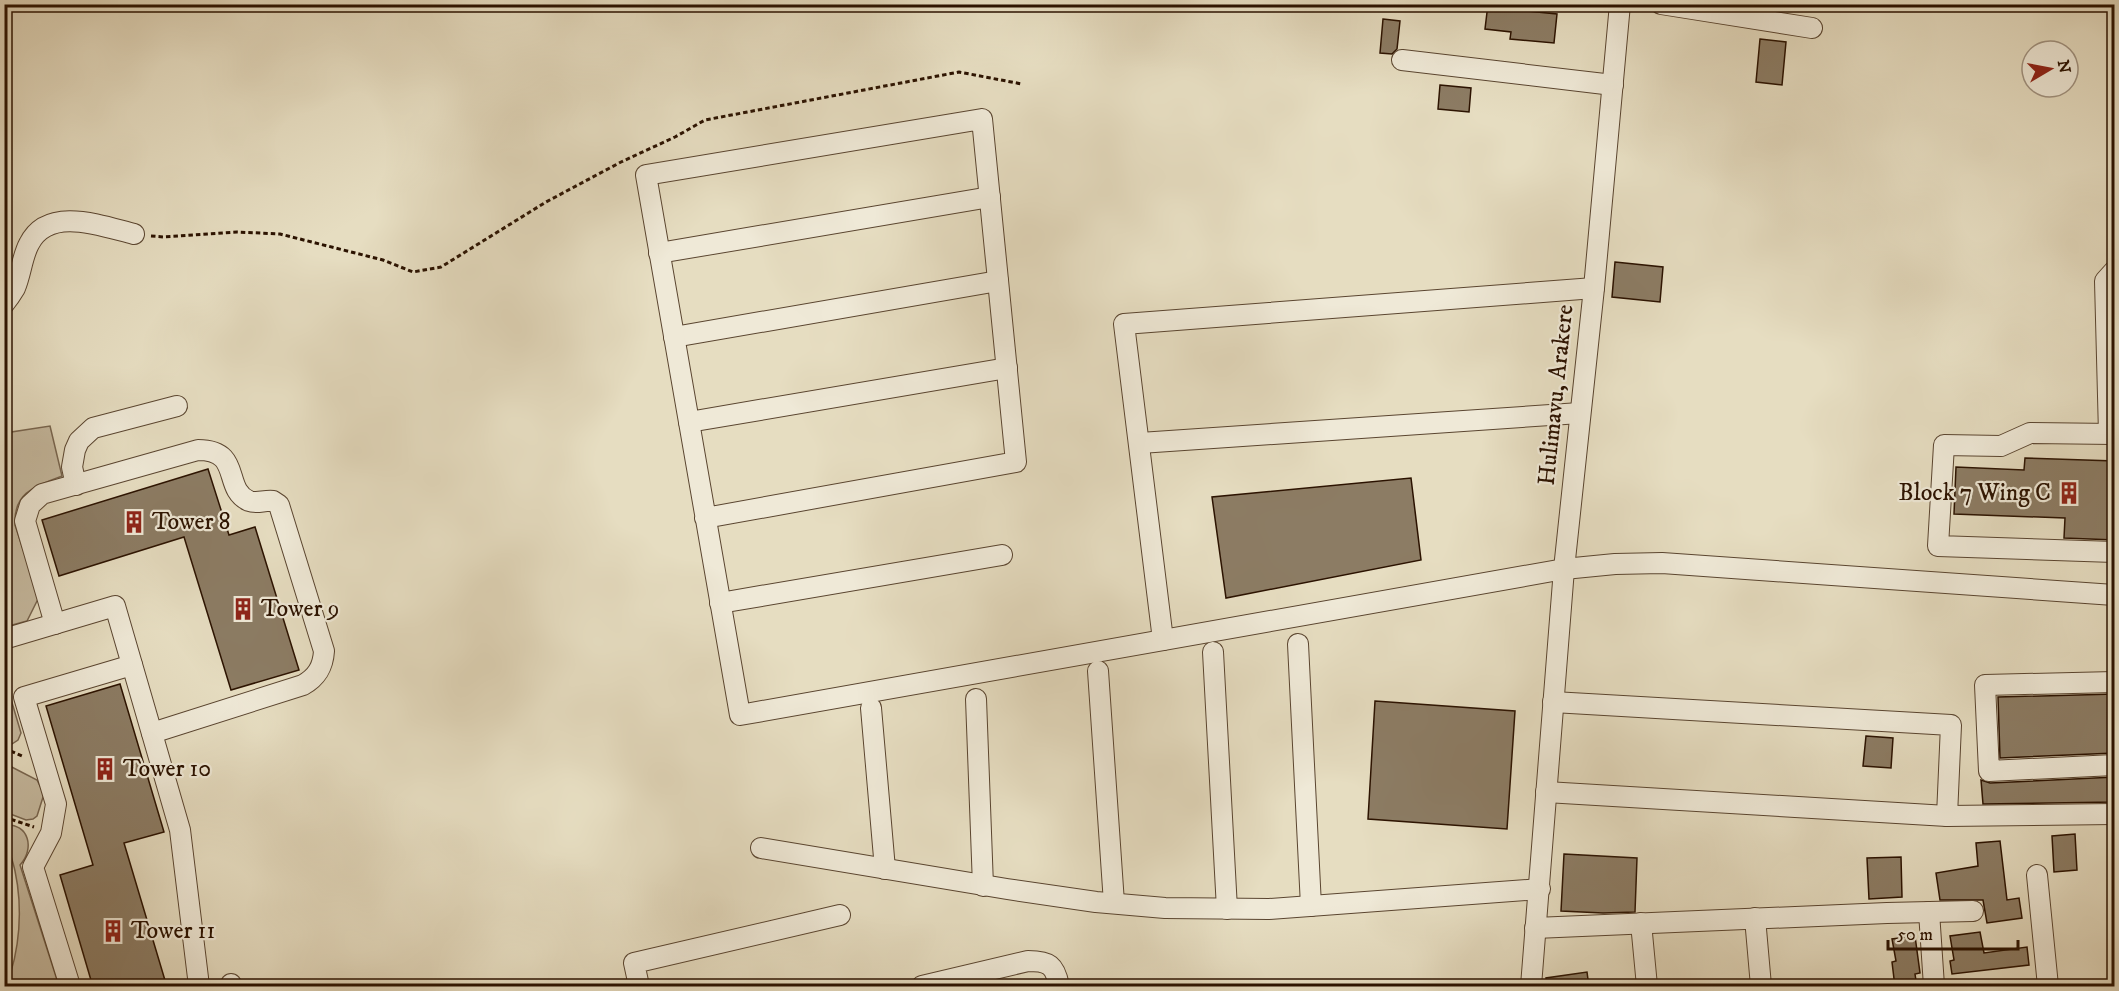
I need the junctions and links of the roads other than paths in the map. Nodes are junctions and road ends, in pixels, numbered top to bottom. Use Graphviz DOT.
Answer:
graph roads {
  1 [pos="1620,4"];
  2 [pos="1660,4"];
  3 [pos="1812,28"];
  4 [pos="1402,60"];
  5 [pos="1613,85"];
  6 [pos="990,197"];
  7 [pos="134,234"];
  8 [pos="659,253"];
  9 [pos="2115,271"];
  10 [pos="998,281"];
  11 [pos="1594,288"];
  12 [pos="4,304"];
  13 [pos="674,337"];
  14 [pos="2111,347"];
  15 [pos="1007,368"];
  16 [pos="177,406"];
  17 [pos="1580,413"];
  18 [pos="689,422"];
  19 [pos="2112,434"];
  20 [pos="1140,443"];
  21 [pos="76,485"];
  22 [pos="705,518"];
  23 [pos="2115,552"];
  24 [pos="1002,555"];
  25 [pos="1564,569"];
  26 [pos="2115,595"];
  27 [pos="720,603"];
  28 [pos="55,624"];
  29 [pos="4,639"];
  30 [pos="1163,640"];
  31 [pos="1298,644"];
  32 [pos="1213,652"];
  33 [pos="132,665"];
  34 [pos="1098,672"];
  35 [pos="2115,682"];
  36 [pos="976,699"];
  37 [pos="1553,702"];
  38 [pos="871,708"];
  39 [pos="152,733"];
  40 [pos="2115,765"];
  41 [pos="1546,792"];
  42 [pos="2115,814"];
  43 [pos="1947,816"];
  44 [pos="761,848"];
  45 [pos="885,869"];
  46 [pos="2037,874"];
  47 [pos="983,886"];
  48 [pos="1540,889"];
  49 [pos="1114,903"];
  50 [pos="1311,906"];
  51 [pos="1227,909"];
  52 [pos="1973,911"];
  53 [pos="1929,912"];
  54 [pos="840,915"];
  55 [pos="1755,918"];
  56 [pos="1641,923"];
  57 [pos="1535,928"];
  58 [pos="70,987"];
  59 [pos="199,987"];
  60 [pos="639,987"];
  61 [pos="922,987"];
  62 [pos="1059,987"];
  63 [pos="1531,987"];
  64 [pos="1647,987"];
  65 [pos="1761,987"];
  66 [pos="1934,987"];
  67 [pos="2048,987"];
  1 -- 5 [label="street, Hulimavu, Arakere"];
  2 -- 3 [label="street"];
  4 -- 5 [label="street"];
  5 -- 11 [label="street, Hulimavu, Arakere"];
  6 -- 8 [label="street"];
  6 -- 8 [label="street"];
  6 -- 10 [label="street"];
  7 -- 12 [label="street"];
  8 -- 13 [label="street"];
  9 -- 14 [label="street"];
  10 -- 13 [label="street"];
  10 -- 15 [label="street"];
  11 -- 17 [label="street, Hulimavu, Arakere"];
  11 -- 20 [label="street"];
  13 -- 18 [label="street"];
  14 -- 19 [label="street"];
  15 -- 18 [label="street"];
  15 -- 22 [label="street"];
  16 -- 21 [label="street"];
  17 -- 20 [label="street"];
  17 -- 25 [label="street, Hulimavu, Arakere"];
  18 -- 22 [label="street"];
  19 -- 23 [label="street"];
  20 -- 30 [label="street"];
  21 -- 28 [label="street"];
  21 -- 39 [label="street"];
  22 -- 27 [label="street"];
  24 -- 27 [label="street"];
  25 -- 26 [label="street"];
  25 -- 30 [label="street"];
  25 -- 37 [label="street, Hulimavu, Arakere"];
  27 -- 30 [label="street"];
  28 -- 29 [label="street"];
  28 -- 33 [label="street"];
  31 -- 50 [label="street"];
  32 -- 51 [label="street"];
  33 -- 39 [label="street"];
  33 -- 58 [label="street"];
  34 -- 49 [label="street"];
  35 -- 40 [label="street"];
  36 -- 47 [label="street"];
  37 -- 41 [label="street, Hulimavu, Arakere"];
  37 -- 43 [label="street"];
  38 -- 45 [label="street"];
  39 -- 59 [label="street"];
  41 -- 43 [label="street"];
  41 -- 48 [label="street, Hulimavu, Arakere"];
  42 -- 43 [label="street"];
  44 -- 45 [label="street"];
  45 -- 47 [label="street"];
  46 -- 67 [label="street"];
  47 -- 49 [label="street"];
  48 -- 50 [label="street"];
  48 -- 57 [label="street, Hulimavu, Arakere"];
  49 -- 51 [label="street"];
  50 -- 51 [label="street"];
  52 -- 53 [label="street"];
  53 -- 55 [label="street"];
  53 -- 66 [label="street"];
  54 -- 60 [label="street"];
  55 -- 56 [label="street"];
  55 -- 65 [label="street"];
  56 -- 57 [label="street"];
  56 -- 64 [label="street"];
  57 -- 63 [label="street, Hulimavu, Arakere"];
  61 -- 62 [label="street"];
}
